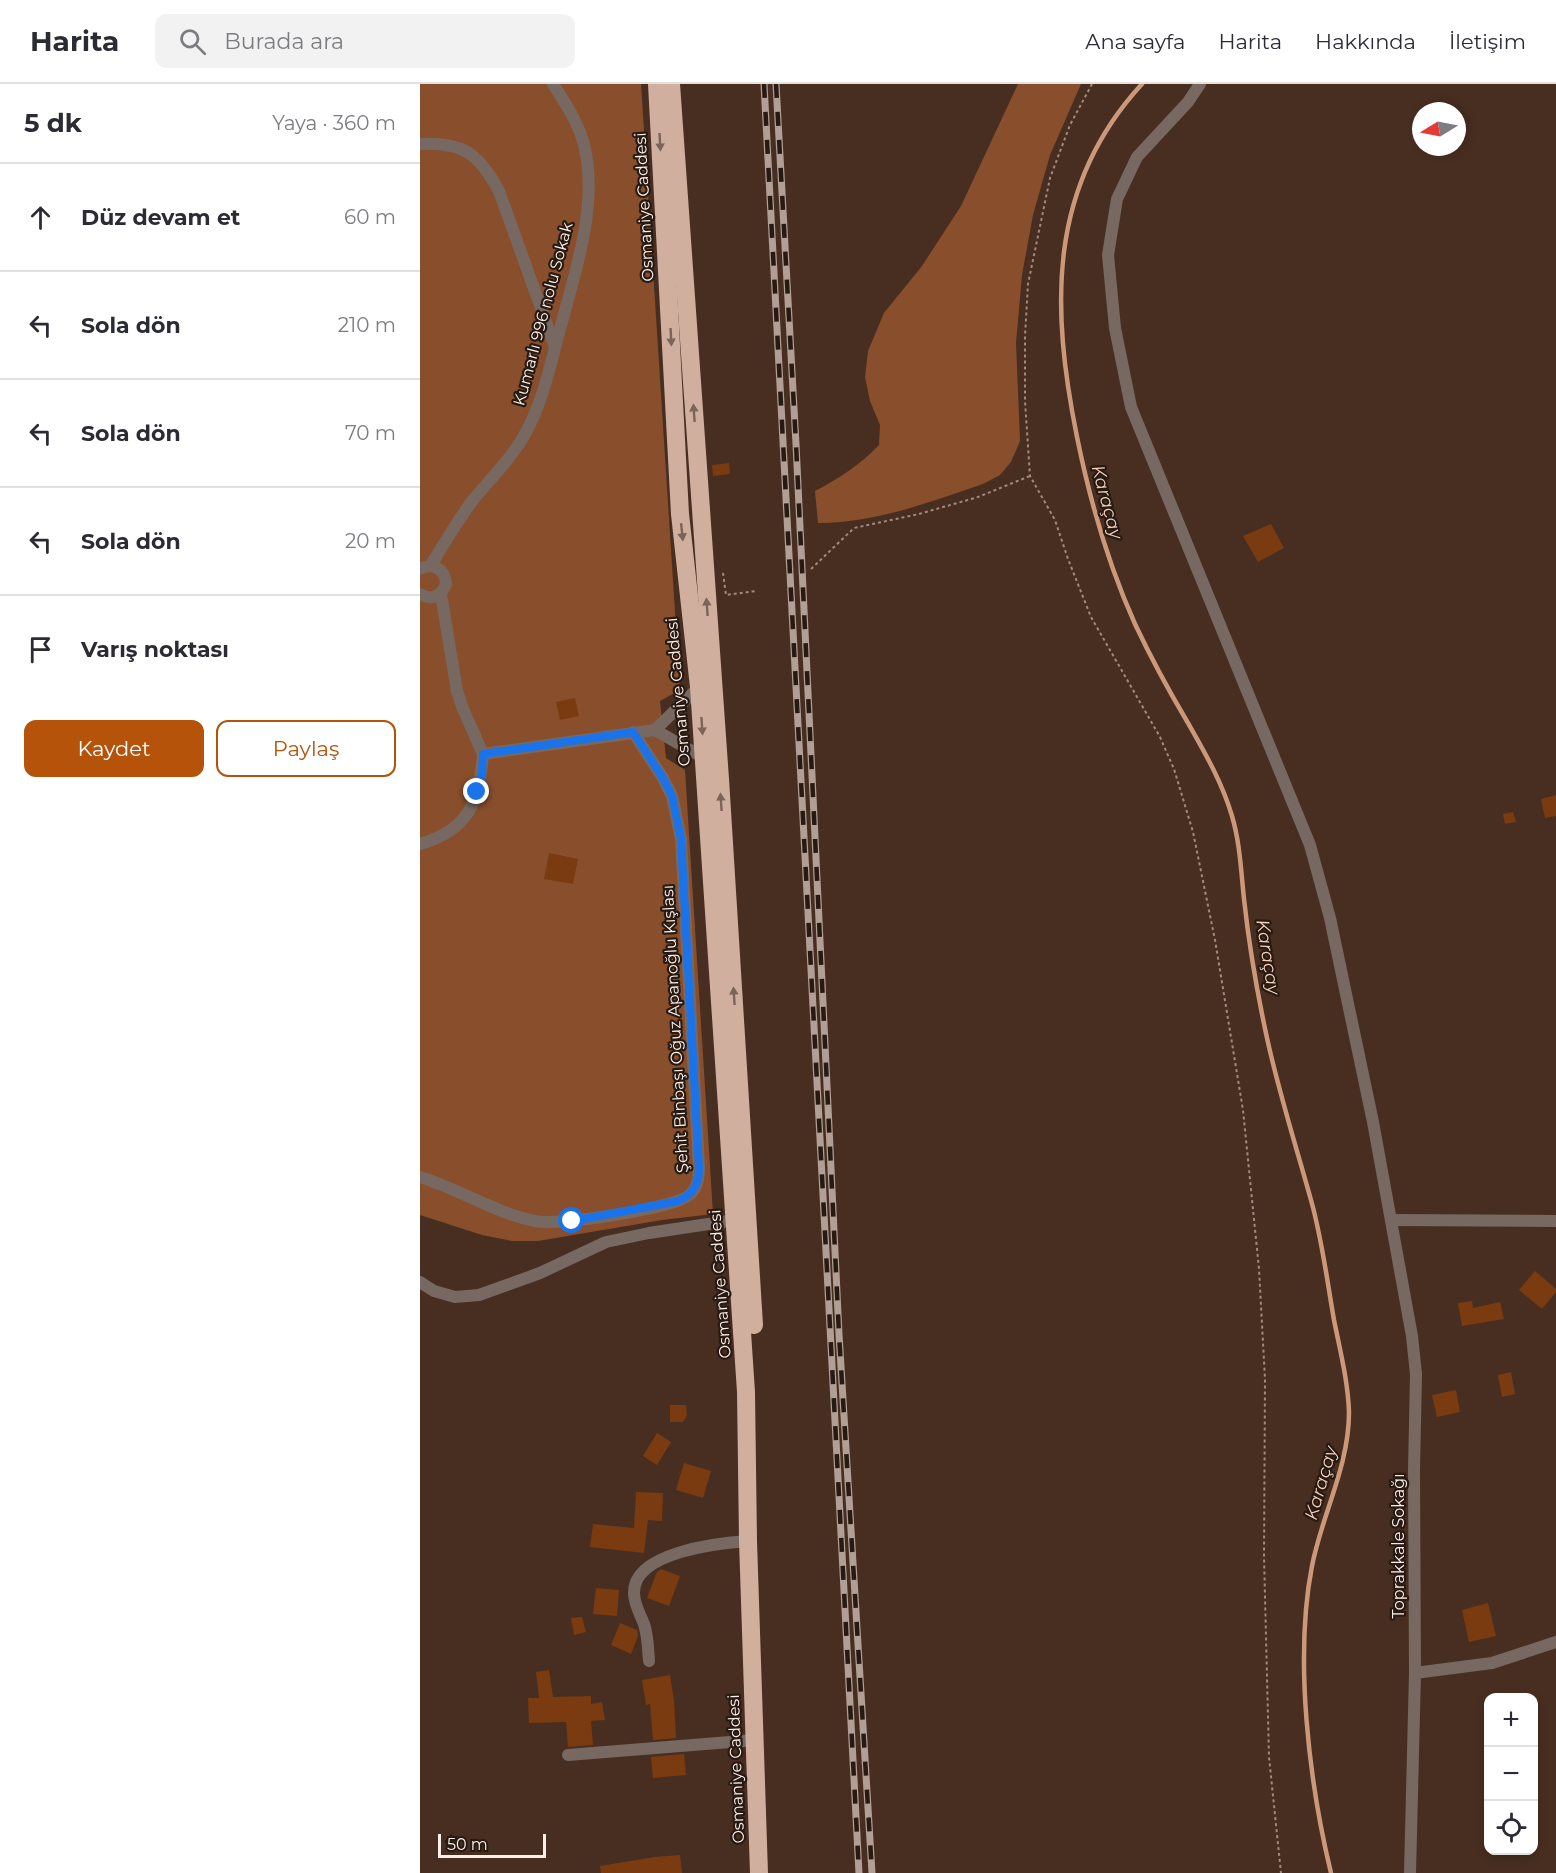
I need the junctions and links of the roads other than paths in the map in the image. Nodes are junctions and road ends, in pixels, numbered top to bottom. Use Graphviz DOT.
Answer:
graph roads {
  1 [pos="553,84"];
  2 [pos="657,84"];
  3 [pos="671,84"];
  4 [pos="1200,84"];
  5 [pos="420,144"];
  6 [pos="555,346"];
  7 [pos="426,567"];
  8 [pos="420,594"];
  9 [pos="441,594"];
  10 [pos="699,687"];
  11 [pos="655,729"];
  12 [pos="633,732"];
  13 [pos="483,754"];
  14 [pos="704,758"];
  15 [pos="420,844"];
  16 [pos="420,1177"];
  17 [pos="735,1220"];
  18 [pos="1391,1220"];
  19 [pos="1556,1221"];
  20 [pos="420,1282"];
  21 [pos="748,1541"];
  22 [pos="1556,1642"];
  23 [pos="649,1661"];
  24 [pos="1415,1673"];
  25 [pos="755,1740"];
  26 [pos="568,1755"];
  27 [pos="759,1873"];
  28 [pos="768,1873"];
  29 [pos="1410,1873"];
  1 -- 6 [label="street, Kumarlı 996 nolu Sokak"];
  2 -- 10 [label="highway, Osmaniye Caddesi, one-way"];
  28 -- 3 [label="highway, one-way"];
  4 -- 18 [label="street, Toprakkale Sokağı"];
  5 -- 6 [label="street"];
  6 -- 7 [label="street, Kumarlı 996 nolu Sokak"];
  7 -- 9 [label="street"];
  8 -- 9 [label="street"];
  9 -- 13 [label="street"];
  10 -- 11 [label="street"];
  10 -- 14 [label="highway, Osmaniye Caddesi, one-way"];
  11 -- 12 [label="street"];
  11 -- 14 [label="street"];
  12 -- 13 [label="street"];
  12 -- 16 [label="street, Şehit Binbaşı Oğuz Apanoğlu Kışlası"];
  13 -- 15 [label="street"];
  14 -- 17 [label="highway, Osmaniye Caddesi"];
  17 -- 20 [label="street"];
  17 -- 21 [label="highway, Osmaniye Caddesi"];
  18 -- 19 [label="street"];
  18 -- 24 [label="street, Toprakkale Sokağı"];
  21 -- 23 [label="street"];
  21 -- 25 [label="highway, Osmaniye Caddesi"];
  22 -- 24 [label="street"];
  24 -- 29 [label="street, Toprakkale Sokağı"];
  25 -- 26 [label="street"];
  25 -- 27 [label="highway, Osmaniye Caddesi"];
}
